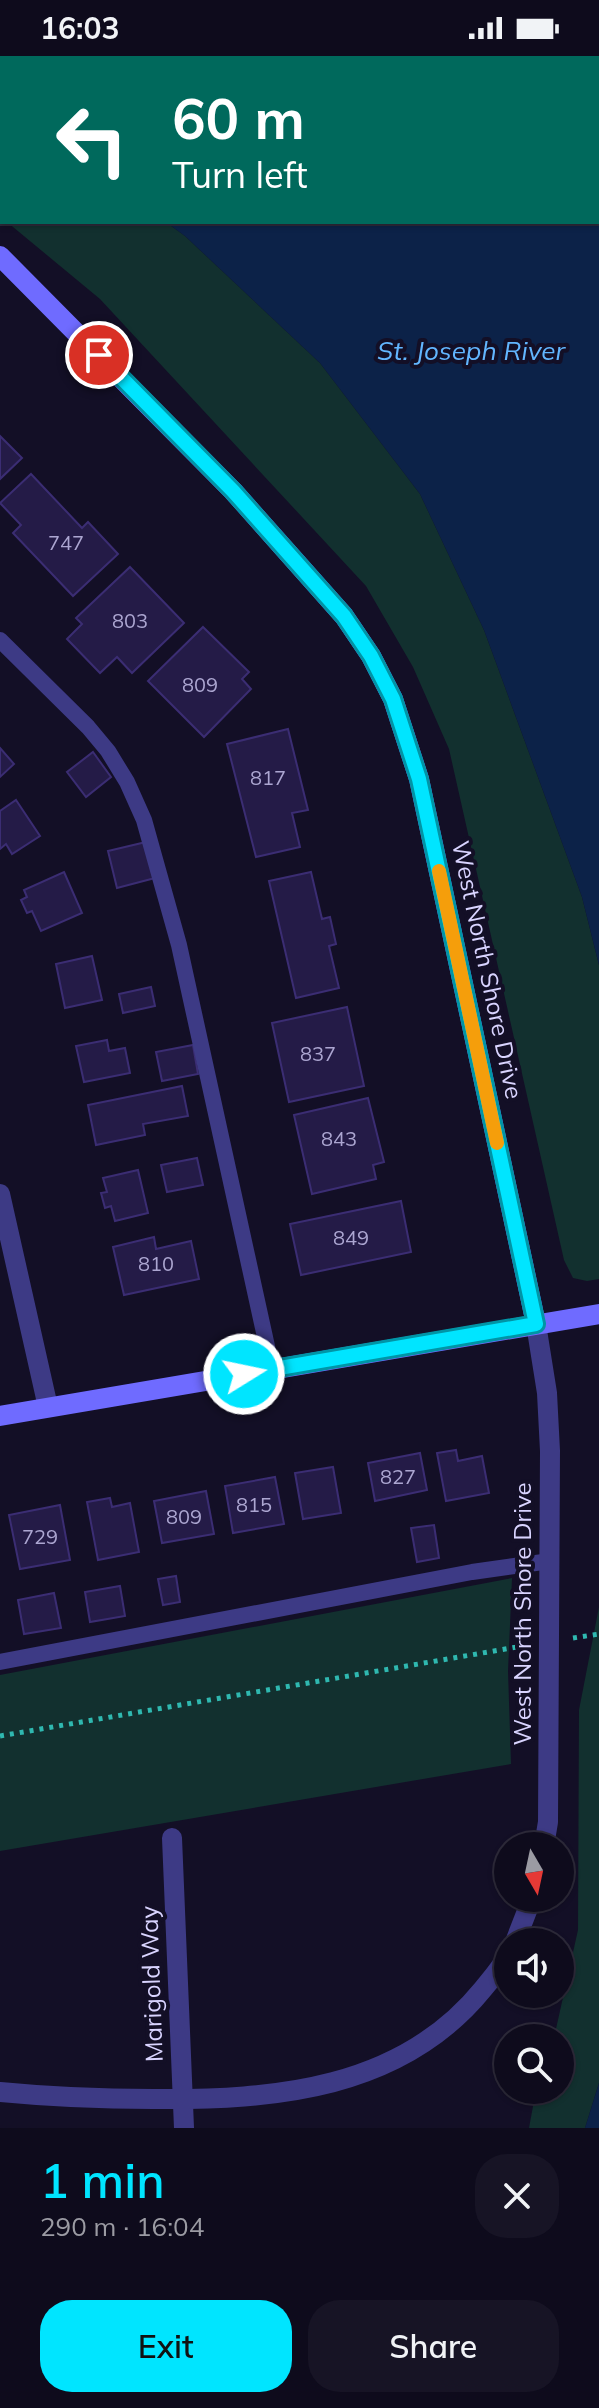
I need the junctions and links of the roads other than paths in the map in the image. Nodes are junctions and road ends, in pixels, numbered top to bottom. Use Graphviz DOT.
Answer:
graph roads {
  1 [pos="0,256"];
  2 [pos="0,640"];
  3 [pos="0,1194"];
  4 [pos="599,1314"];
  5 [pos="536,1324"];
  6 [pos="272,1369"];
  7 [pos="48,1407"];
  8 [pos="0,1416"];
  9 [pos="550,1561"];
  10 [pos="0,1662"];
  11 [pos="546,1832"];
  12 [pos="172,1838"];
  13 [pos="494,1976"];
  14 [pos="0,2092"];
  15 [pos="183,2100"];
  16 [pos="184,2128"];
  1 -- 5 [label="street, West North Shore Drive"];
  2 -- 6 [label="lane"];
  3 -- 7 [label="street"];
  4 -- 5 [label="street"];
  5 -- 6 [label="street"];
  5 -- 9 [label="street, West North Shore Drive"];
  6 -- 7 [label="street"];
  7 -- 8 [label="street"];
  9 -- 10 [label="lane"];
  9 -- 11 [label="street, West North Shore Drive"];
  12 -- 15 [label="street, Marigold Way"];
  13 -- 15 [label="street"];
  14 -- 15 [label="street"];
  15 -- 16 [label="street, Marigold Way"];
}
